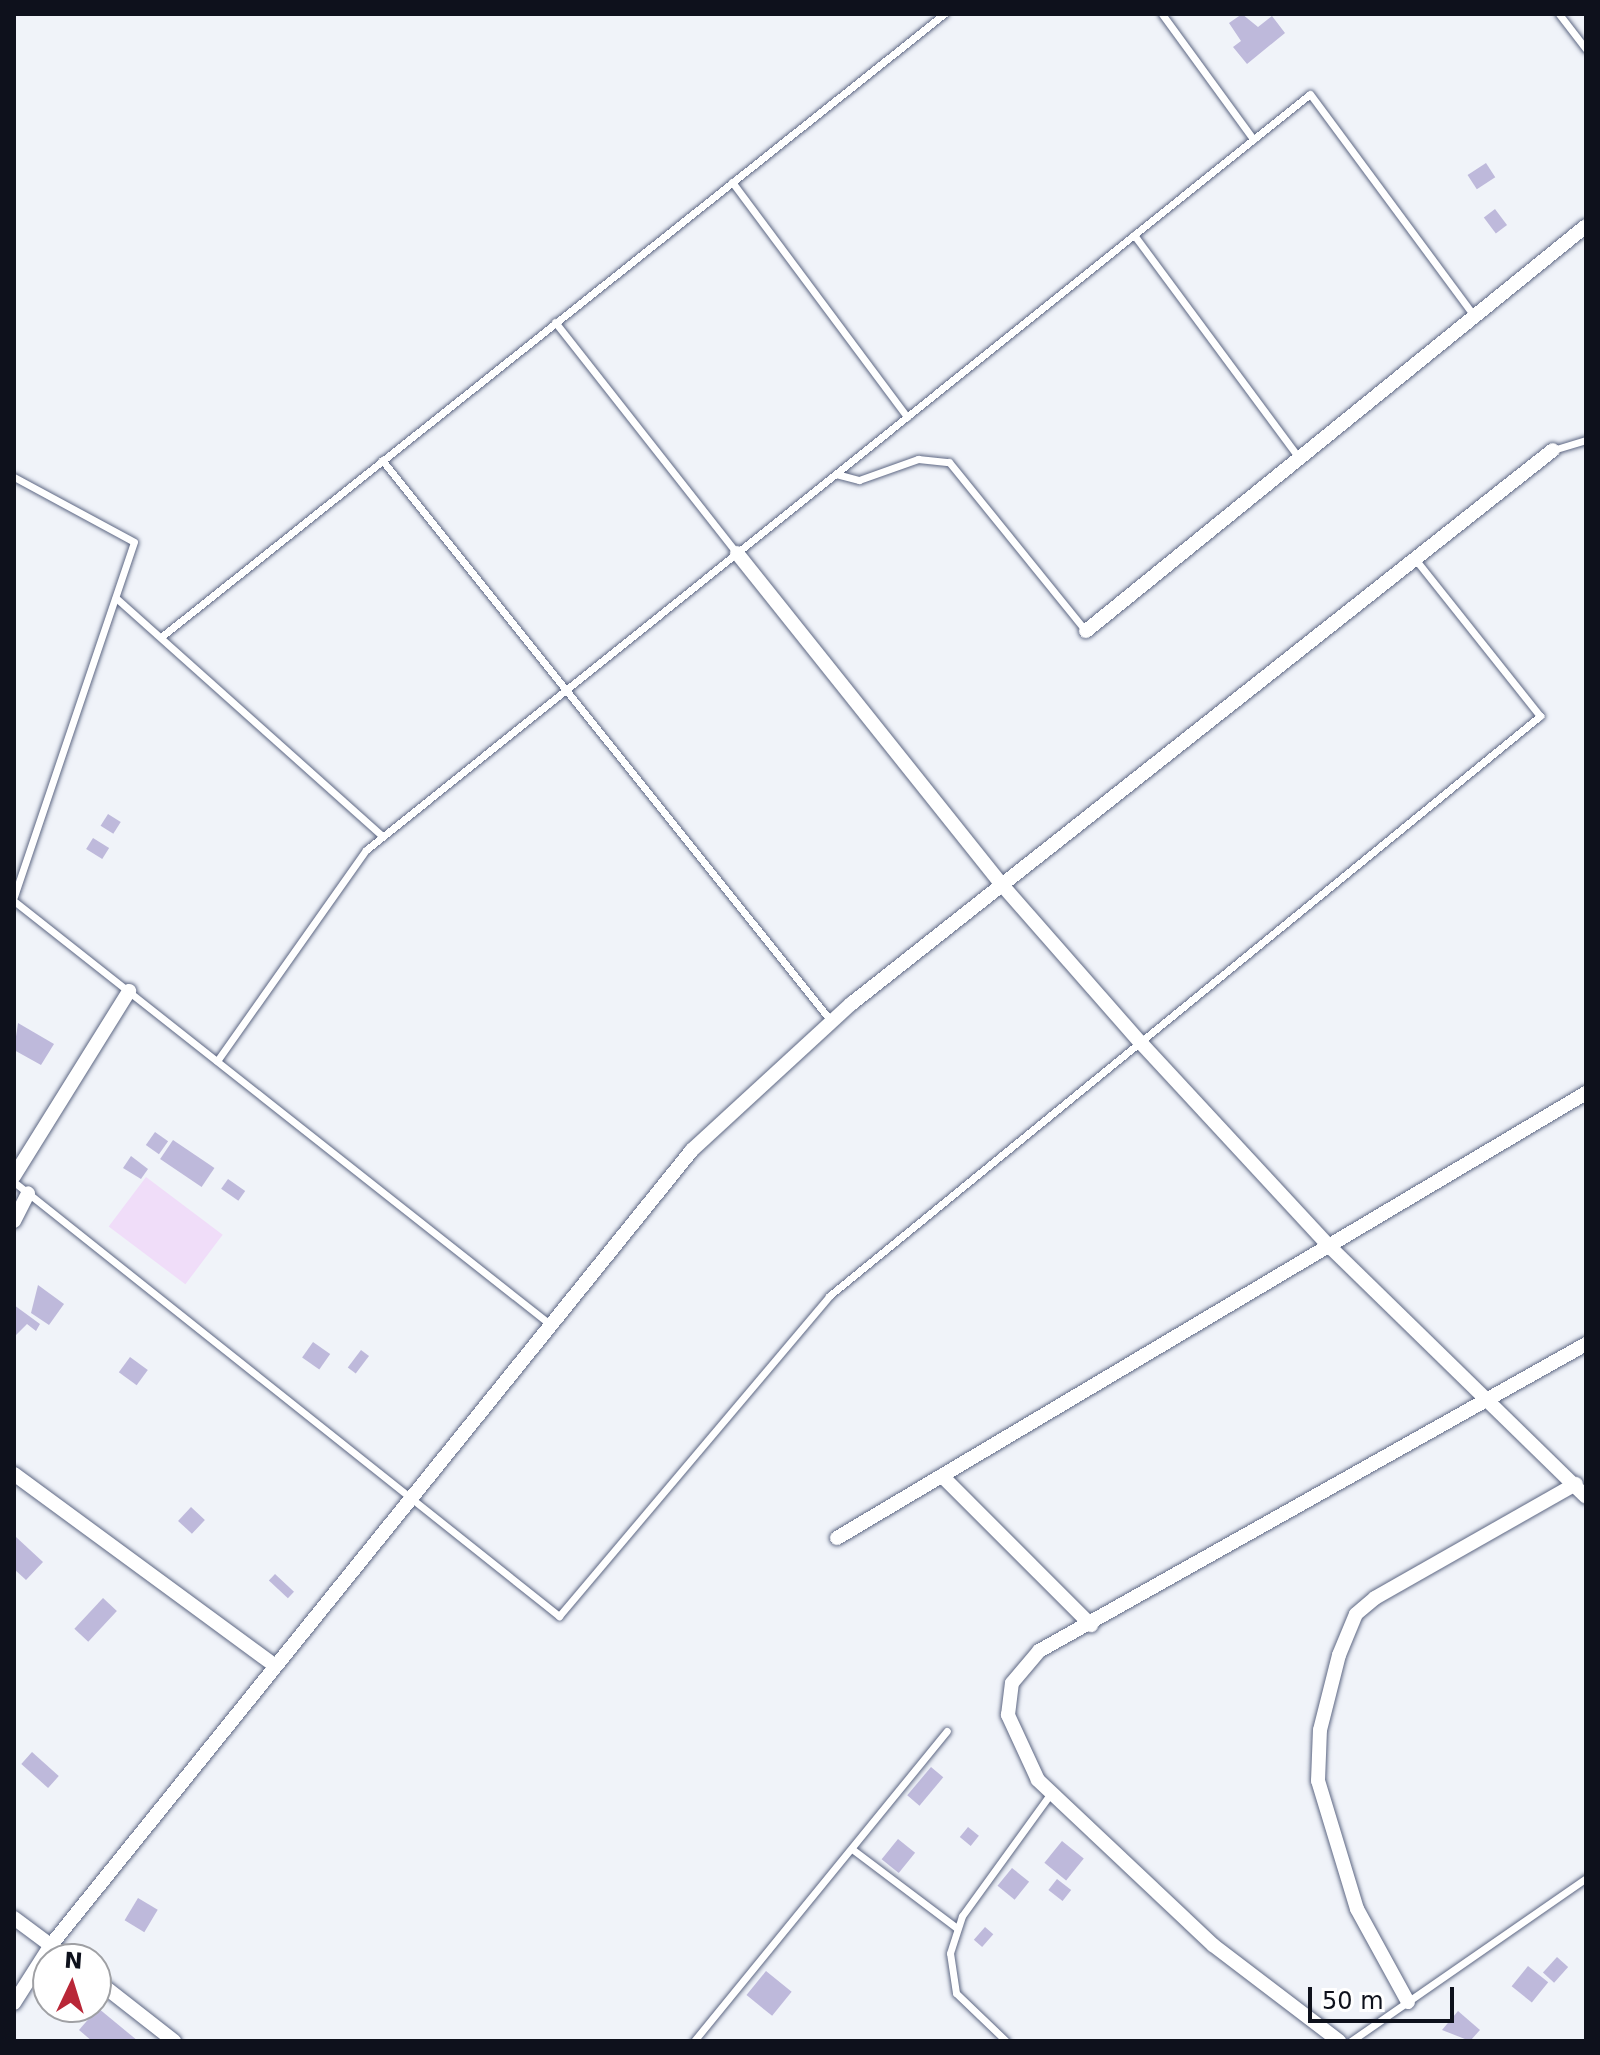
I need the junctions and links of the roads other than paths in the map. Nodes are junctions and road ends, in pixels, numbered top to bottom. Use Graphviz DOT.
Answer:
graph roads {
  1 [pos="944,14"];
  2 [pos="1162,14"];
  3 [pos="1559,14"];
  4 [pos="1586,49"];
  5 [pos="1253,139"];
  6 [pos="732,182"];
  7 [pos="1586,226"];
  8 [pos="1134,235"];
  9 [pos="1473,314"];
  10 [pos="555,322"];
  11 [pos="907,417"];
  12 [pos="1586,440"];
  13 [pos="1553,450"];
  14 [pos="1298,457"];
  15 [pos="382,460"];
  16 [pos="836,474"];
  17 [pos="14,477"];
  18 [pos="737,553"];
  19 [pos="1415,559"];
  20 [pos="116,598"];
  21 [pos="1086,631"];
  22 [pos="161,637"];
  23 [pos="566,690"];
  24 [pos="383,837"];
  25 [pos="1002,885"];
  26 [pos="14,899"];
  27 [pos="129,991"];
  28 [pos="831,1021"];
  29 [pos="1140,1042"];
  30 [pos="217,1061"];
  31 [pos="1586,1093"];
  32 [pos="14,1179"];
  33 [pos="28,1193"];
  34 [pos="14,1221"];
  35 [pos="1331,1248"];
  36 [pos="547,1322"];
  37 [pos="1586,1344"];
  38 [pos="1491,1404"];
  39 [pos="14,1474"];
  40 [pos="942,1476"];
  41 [pos="1576,1484"];
  42 [pos="1586,1497"];
  43 [pos="410,1498"];
  44 [pos="837,1538"];
  45 [pos="1091,1625"];
  46 [pos="274,1665"];
  47 [pos="947,1731"];
  48 [pos="1051,1793"];
  49 [pos="852,1849"];
  50 [pos="1586,1878"];
  51 [pos="14,1918"];
  52 [pos="957,1928"];
  53 [pos="48,1943"];
  54 [pos="53,1943"];
  55 [pos="32,1975"];
  56 [pos="112,1993"];
  57 [pos="1408,2002"];
  58 [pos="14,2003"];
  59 [pos="174,2041"];
  60 [pos="694,2041"];
  61 [pos="1006,2041"];
  62 [pos="1339,2041"];
  63 [pos="1351,2041"];
  1 -- 6 [label="lane"];
  2 -- 5 [label="lane"];
  3 -- 4 [label="lane"];
  5 -- 8 [label="lane"];
  5 -- 9 [label="lane"];
  6 -- 10 [label="lane"];
  6 -- 11 [label="lane"];
  7 -- 9 [label="street"];
  8 -- 11 [label="lane"];
  8 -- 14 [label="lane"];
  9 -- 14 [label="street"];
  10 -- 15 [label="lane"];
  10 -- 18 [label="lane"];
  11 -- 16 [label="lane"];
  12 -- 13 [label="lane"];
  13 -- 19 [label="street"];
  14 -- 21 [label="street"];
  15 -- 22 [label="lane"];
  15 -- 23 [label="lane"];
  16 -- 18 [label="lane"];
  16 -- 21 [label="lane"];
  17 -- 20 [label="lane"];
  18 -- 23 [label="lane"];
  18 -- 25 [label="street"];
  19 -- 25 [label="street"];
  19 -- 29 [label="lane"];
  20 -- 22 [label="lane"];
  20 -- 26 [label="lane"];
  22 -- 24 [label="lane"];
  23 -- 24 [label="lane"];
  23 -- 28 [label="lane"];
  24 -- 30 [label="lane"];
  25 -- 28 [label="street"];
  25 -- 29 [label="street"];
  26 -- 27 [label="lane"];
  27 -- 30 [label="lane"];
  27 -- 32 [label="street"];
  28 -- 36 [label="street"];
  29 -- 35 [label="street"];
  29 -- 43 [label="lane"];
  30 -- 36 [label="lane"];
  31 -- 35 [label="street"];
  32 -- 33 [label="lane"];
  33 -- 34 [label="street"];
  33 -- 43 [label="lane"];
  35 -- 38 [label="street"];
  35 -- 40 [label="street"];
  36 -- 43 [label="street"];
  37 -- 38 [label="street"];
  38 -- 41 [label="street"];
  38 -- 45 [label="street"];
  39 -- 46 [label="street"];
  40 -- 44 [label="street"];
  40 -- 45 [label="street"];
  41 -- 42 [label="street"];
  41 -- 57 [label="street"];
  43 -- 46 [label="street"];
  45 -- 48 [label="street"];
  46 -- 54 [label="street"];
  47 -- 49 [label="lane"];
  48 -- 52 [label="lane"];
  48 -- 62 [label="street"];
  49 -- 52 [label="lane"];
  49 -- 60 [label="lane"];
  50 -- 57 [label="lane"];
  51 -- 53 [label="street"];
  52 -- 61 [label="lane"];
  55 -- 58 [label="street"];
  56 -- 59 [label="street"];
  57 -- 63 [label="lane"];
}
